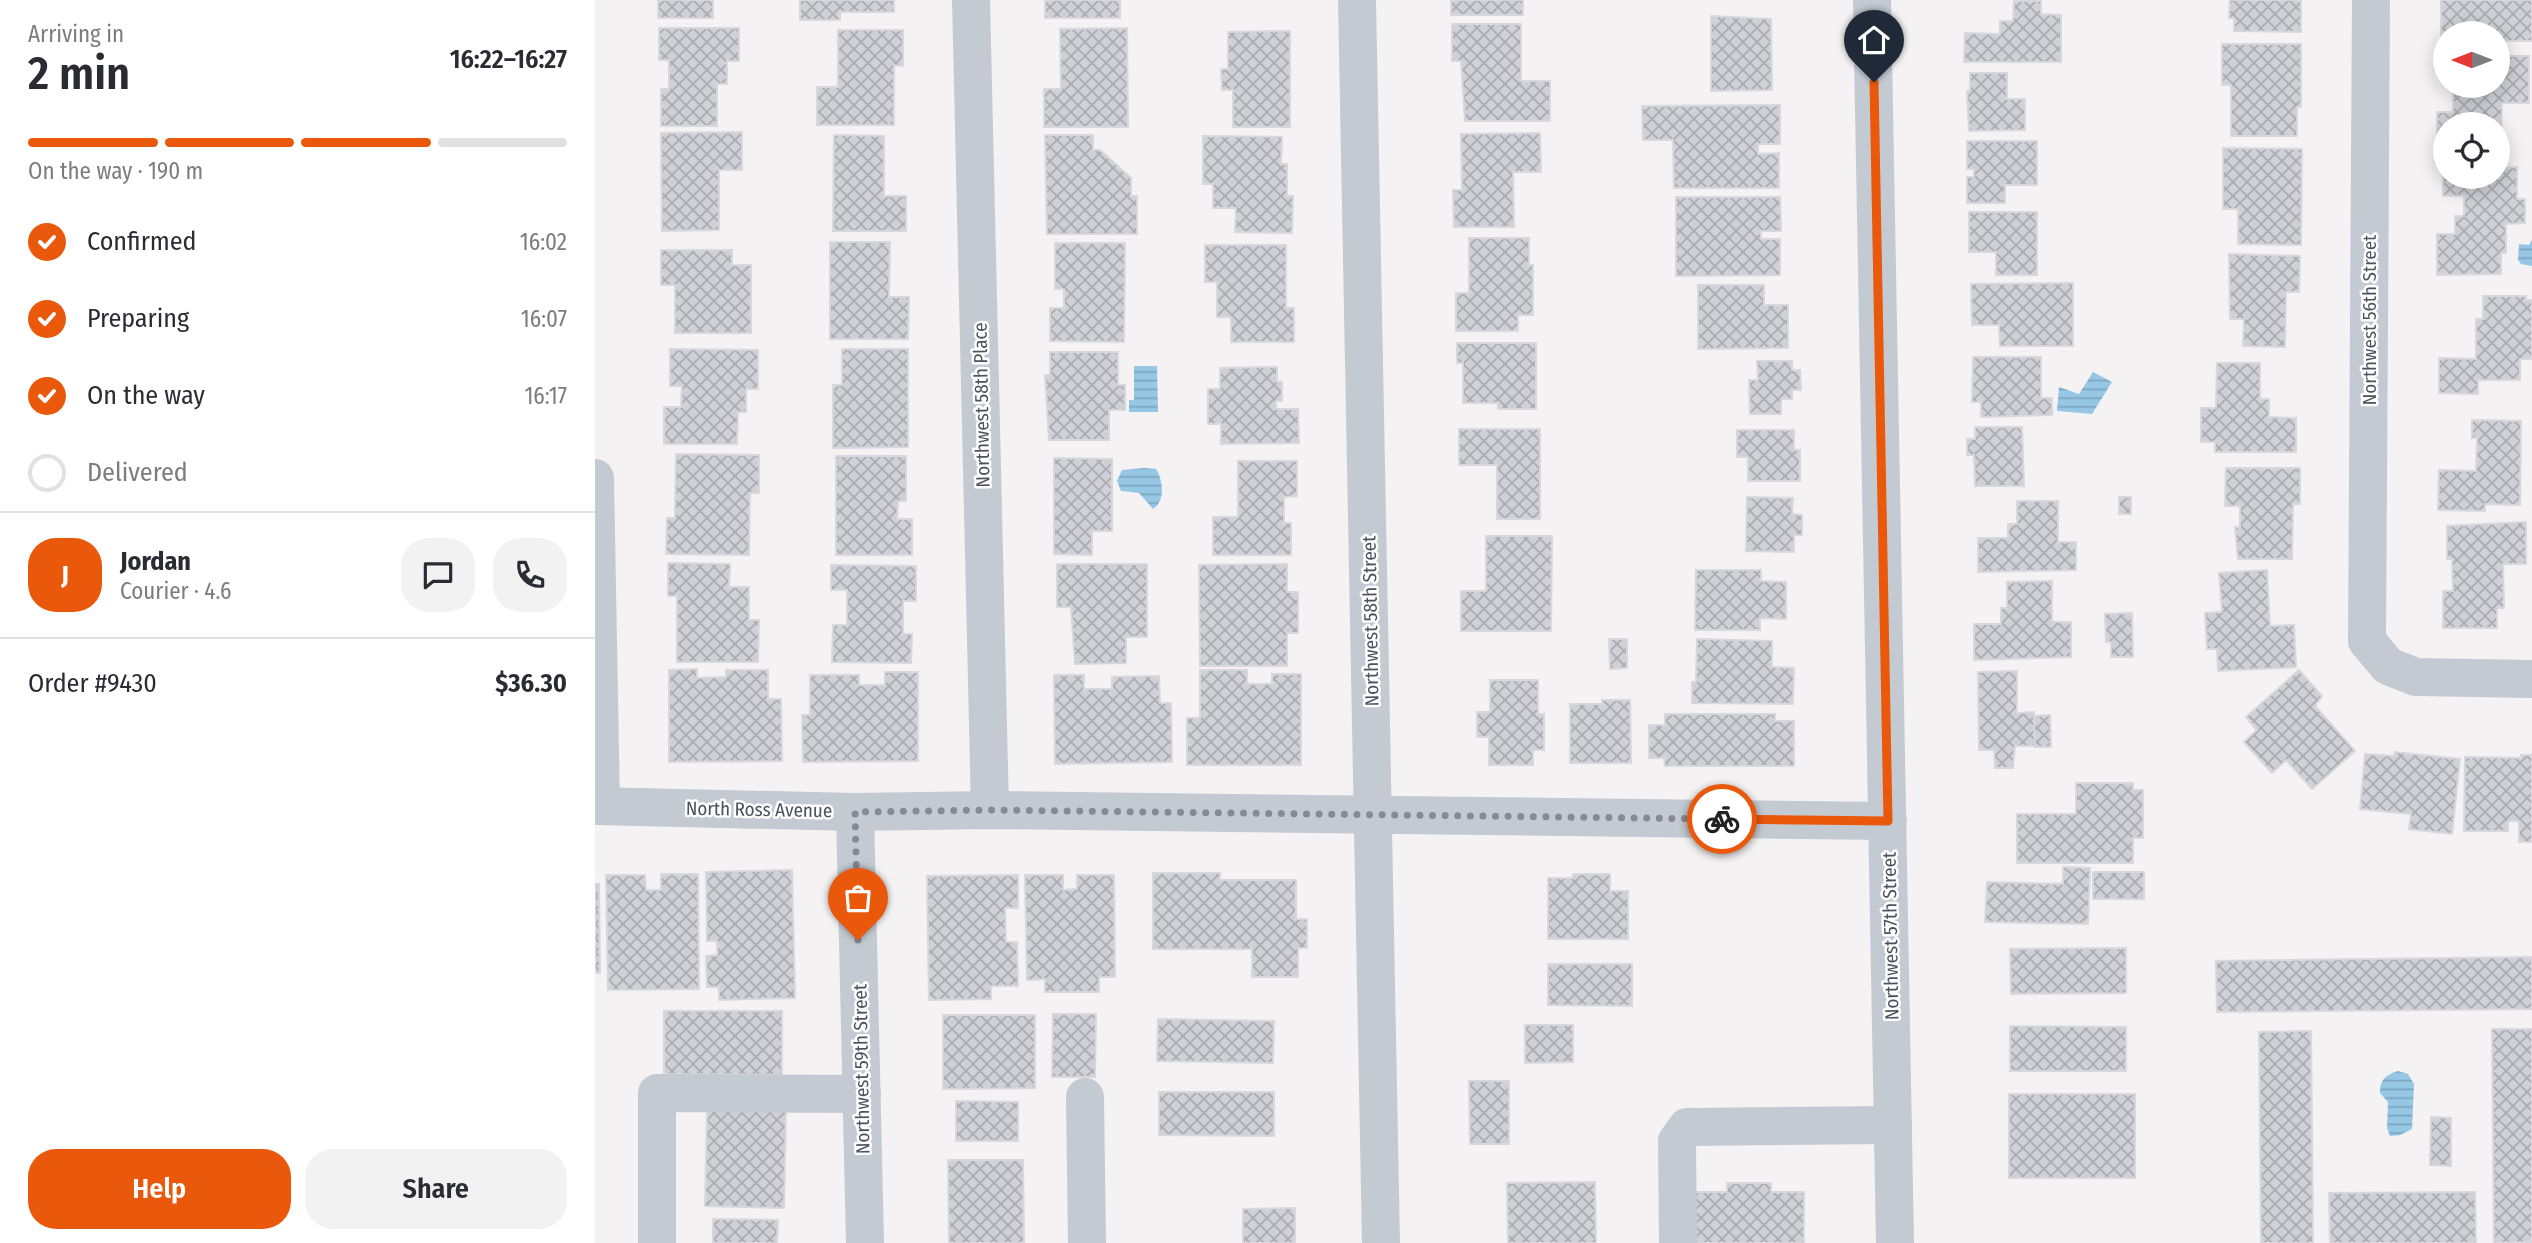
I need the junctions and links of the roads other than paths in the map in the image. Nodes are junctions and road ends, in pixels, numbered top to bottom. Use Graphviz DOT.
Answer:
graph roads {
  1 [pos="971,0"];
  2 [pos="1357,0"];
  3 [pos="1872,0"];
  4 [pos="2371,0"];
  5 [pos="595,478"];
  6 [pos="2532,679"];
  7 [pos="598,806"];
  8 [pos="990,810"];
  9 [pos="855,812"];
  10 [pos="1375,815"];
  11 [pos="1888,821"];
  12 [pos="862,1094"];
  13 [pos="1086,1097"];
  14 [pos="1893,1125"];
  15 [pos="657,1243"];
  16 [pos="865,1243"];
  17 [pos="1087,1243"];
  18 [pos="1381,1243"];
  19 [pos="1678,1243"];
  20 [pos="1895,1243"];
  1 -- 8 [label="street, Northwest 58th Place"];
  2 -- 10 [label="street, Northwest 58th Street"];
  3 -- 11 [label="street, Northwest 57th Street"];
  4 -- 6 [label="street, Northwest 56th Street"];
  5 -- 7 [label="street"];
  7 -- 9 [label="street, North Ross Avenue"];
  8 -- 9 [label="street, North Ross Avenue"];
  8 -- 10 [label="street, North Ross Avenue"];
  9 -- 12 [label="street, Northwest 59th Street"];
  10 -- 11 [label="street, North Ross Avenue"];
  10 -- 18 [label="street, Northwest 58th Street"];
  11 -- 14 [label="street, Northwest 57th Street"];
  12 -- 15 [label="street"];
  12 -- 16 [label="street, Northwest 59th Street"];
  13 -- 17 [label="street"];
  14 -- 19 [label="street"];
  14 -- 20 [label="street, Northwest 57th Street"];
}
